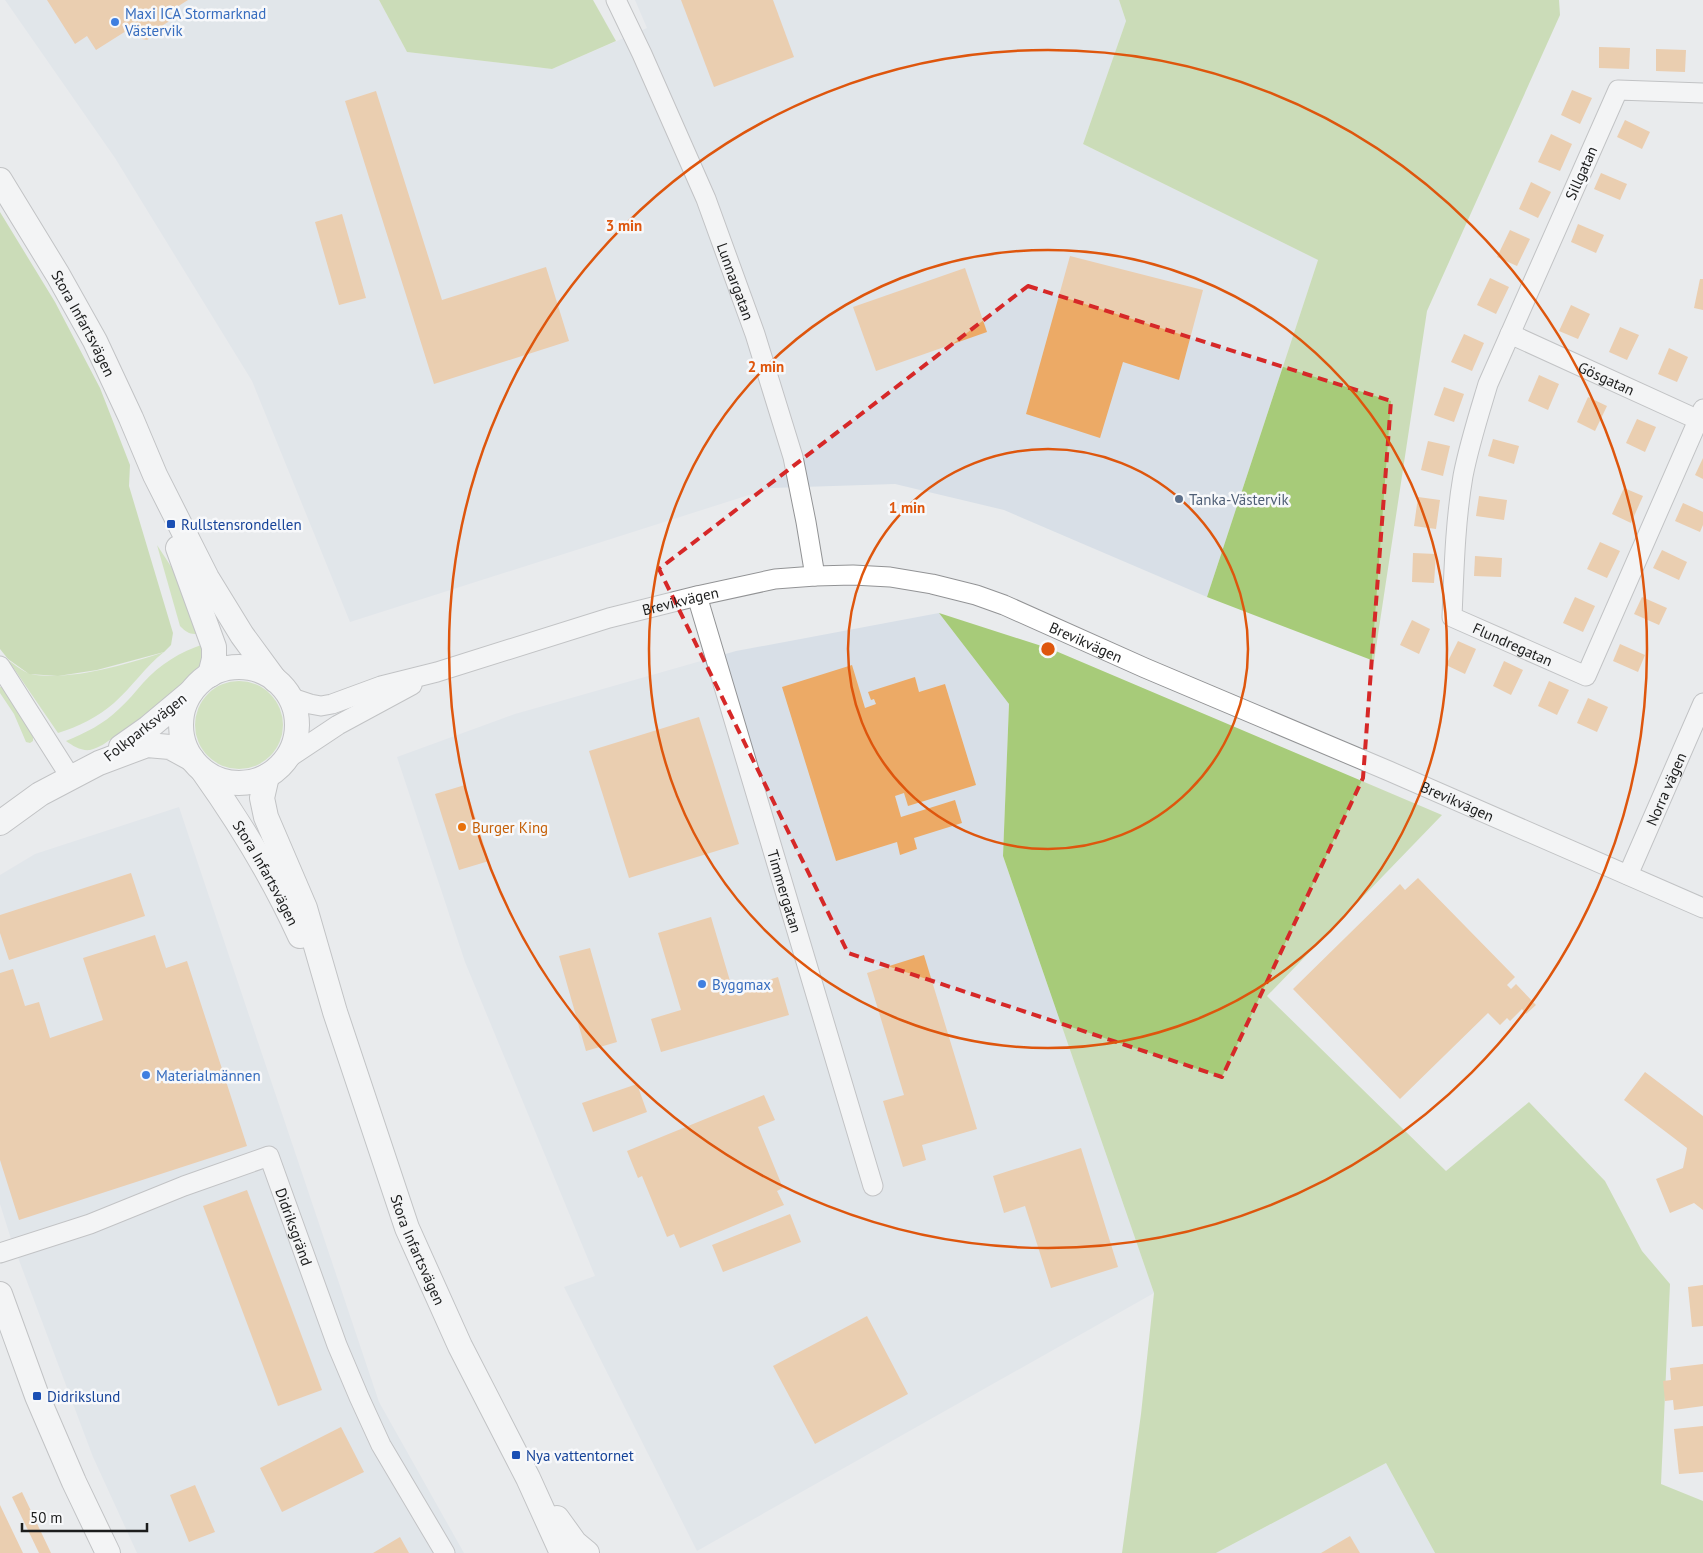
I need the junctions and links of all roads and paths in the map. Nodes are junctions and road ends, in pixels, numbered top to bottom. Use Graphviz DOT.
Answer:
graph roads {
  1 [pos="616,0"];
  2 [pos="1703,93"];
  3 [pos="0,180"];
  4 [pos="1510,334"];
  5 [pos="1702,417"];
  6 [pos="155,475"];
  7 [pos="815,576"];
  8 [pos="696,596"];
  9 [pos="0,666"];
  10 [pos="437,672"];
  11 [pos="210,675"];
  12 [pos="282,689"];
  13 [pos="192,691"];
  14 [pos="1703,703"];
  15 [pos="99,763"];
  16 [pos="196,763"];
  17 [pos="275,768"];
  18 [pos="71,778"];
  19 [pos="0,823"];
  20 [pos="1628,875"];
  21 [pos="1703,908"];
  22 [pos="334,1012"];
  23 [pos="873,1186"];
  24 [pos="0,1253"];
  25 [pos="0,1294"];
  26 [pos="528,1478"];
  27 [pos="108,1553"];
  28 [pos="445,1553"];
  29 [pos="562,1553"];
  30 [pos="587,1553"];
  1 -- 7 [label="street, Lunnargatan"];
  2 -- 4 [label="street, Sillgatan"];
  3 -- 6 [label="main road, Stora Infartsvägen"];
  4 -- 5 [label="street, Gösgatan"];
  4 -- 5 [label="street, Flundregatan"];
  6 -- 11 [label="main road, Stora Infartsvägen"];
  6 -- 12 [label="main road, Stora Infartsvägen"];
  7 -- 8 [label="street, Brevikvägen"];
  7 -- 20 [label="street, Brevikvägen"];
  8 -- 10 [label="street, Brevikvägen"];
  8 -- 23 [label="street, Timmergatan"];
  9 -- 18 [label="street"];
  10 -- 12 [label="street, Brevikvägen"];
  10 -- 17 [label="street, Brevikvägen"];
  11 -- 12 [label="main road"];
  11 -- 13 [label="main road"];
  12 -- 17 [label="main road"];
  13 -- 15 [label="main road, Folkparksvägen"];
  13 -- 16 [label="main road"];
  14 -- 20 [label="street, Norra vägen"];
  15 -- 16 [label="main road, Folkparksvägen"];
  15 -- 18 [label="main road, Folkparksvägen"];
  16 -- 17 [label="main road"];
  16 -- 22 [label="main road, Stora Infartsvägen"];
  17 -- 22 [label="main road, Stora Infartsvägen"];
  18 -- 19 [label="main road, Folkparksvägen"];
  20 -- 21 [label="street, Brevikvägen"];
  22 -- 26 [label="main road, Stora Infartsvägen"];
  24 -- 28 [label="street, Didriksgränd"];
  25 -- 27 [label="main road"];
  26 -- 29 [label="main road, Stora Infartsvägen"];
  26 -- 30 [label="main road, Stora Infartsvägen"];
}
